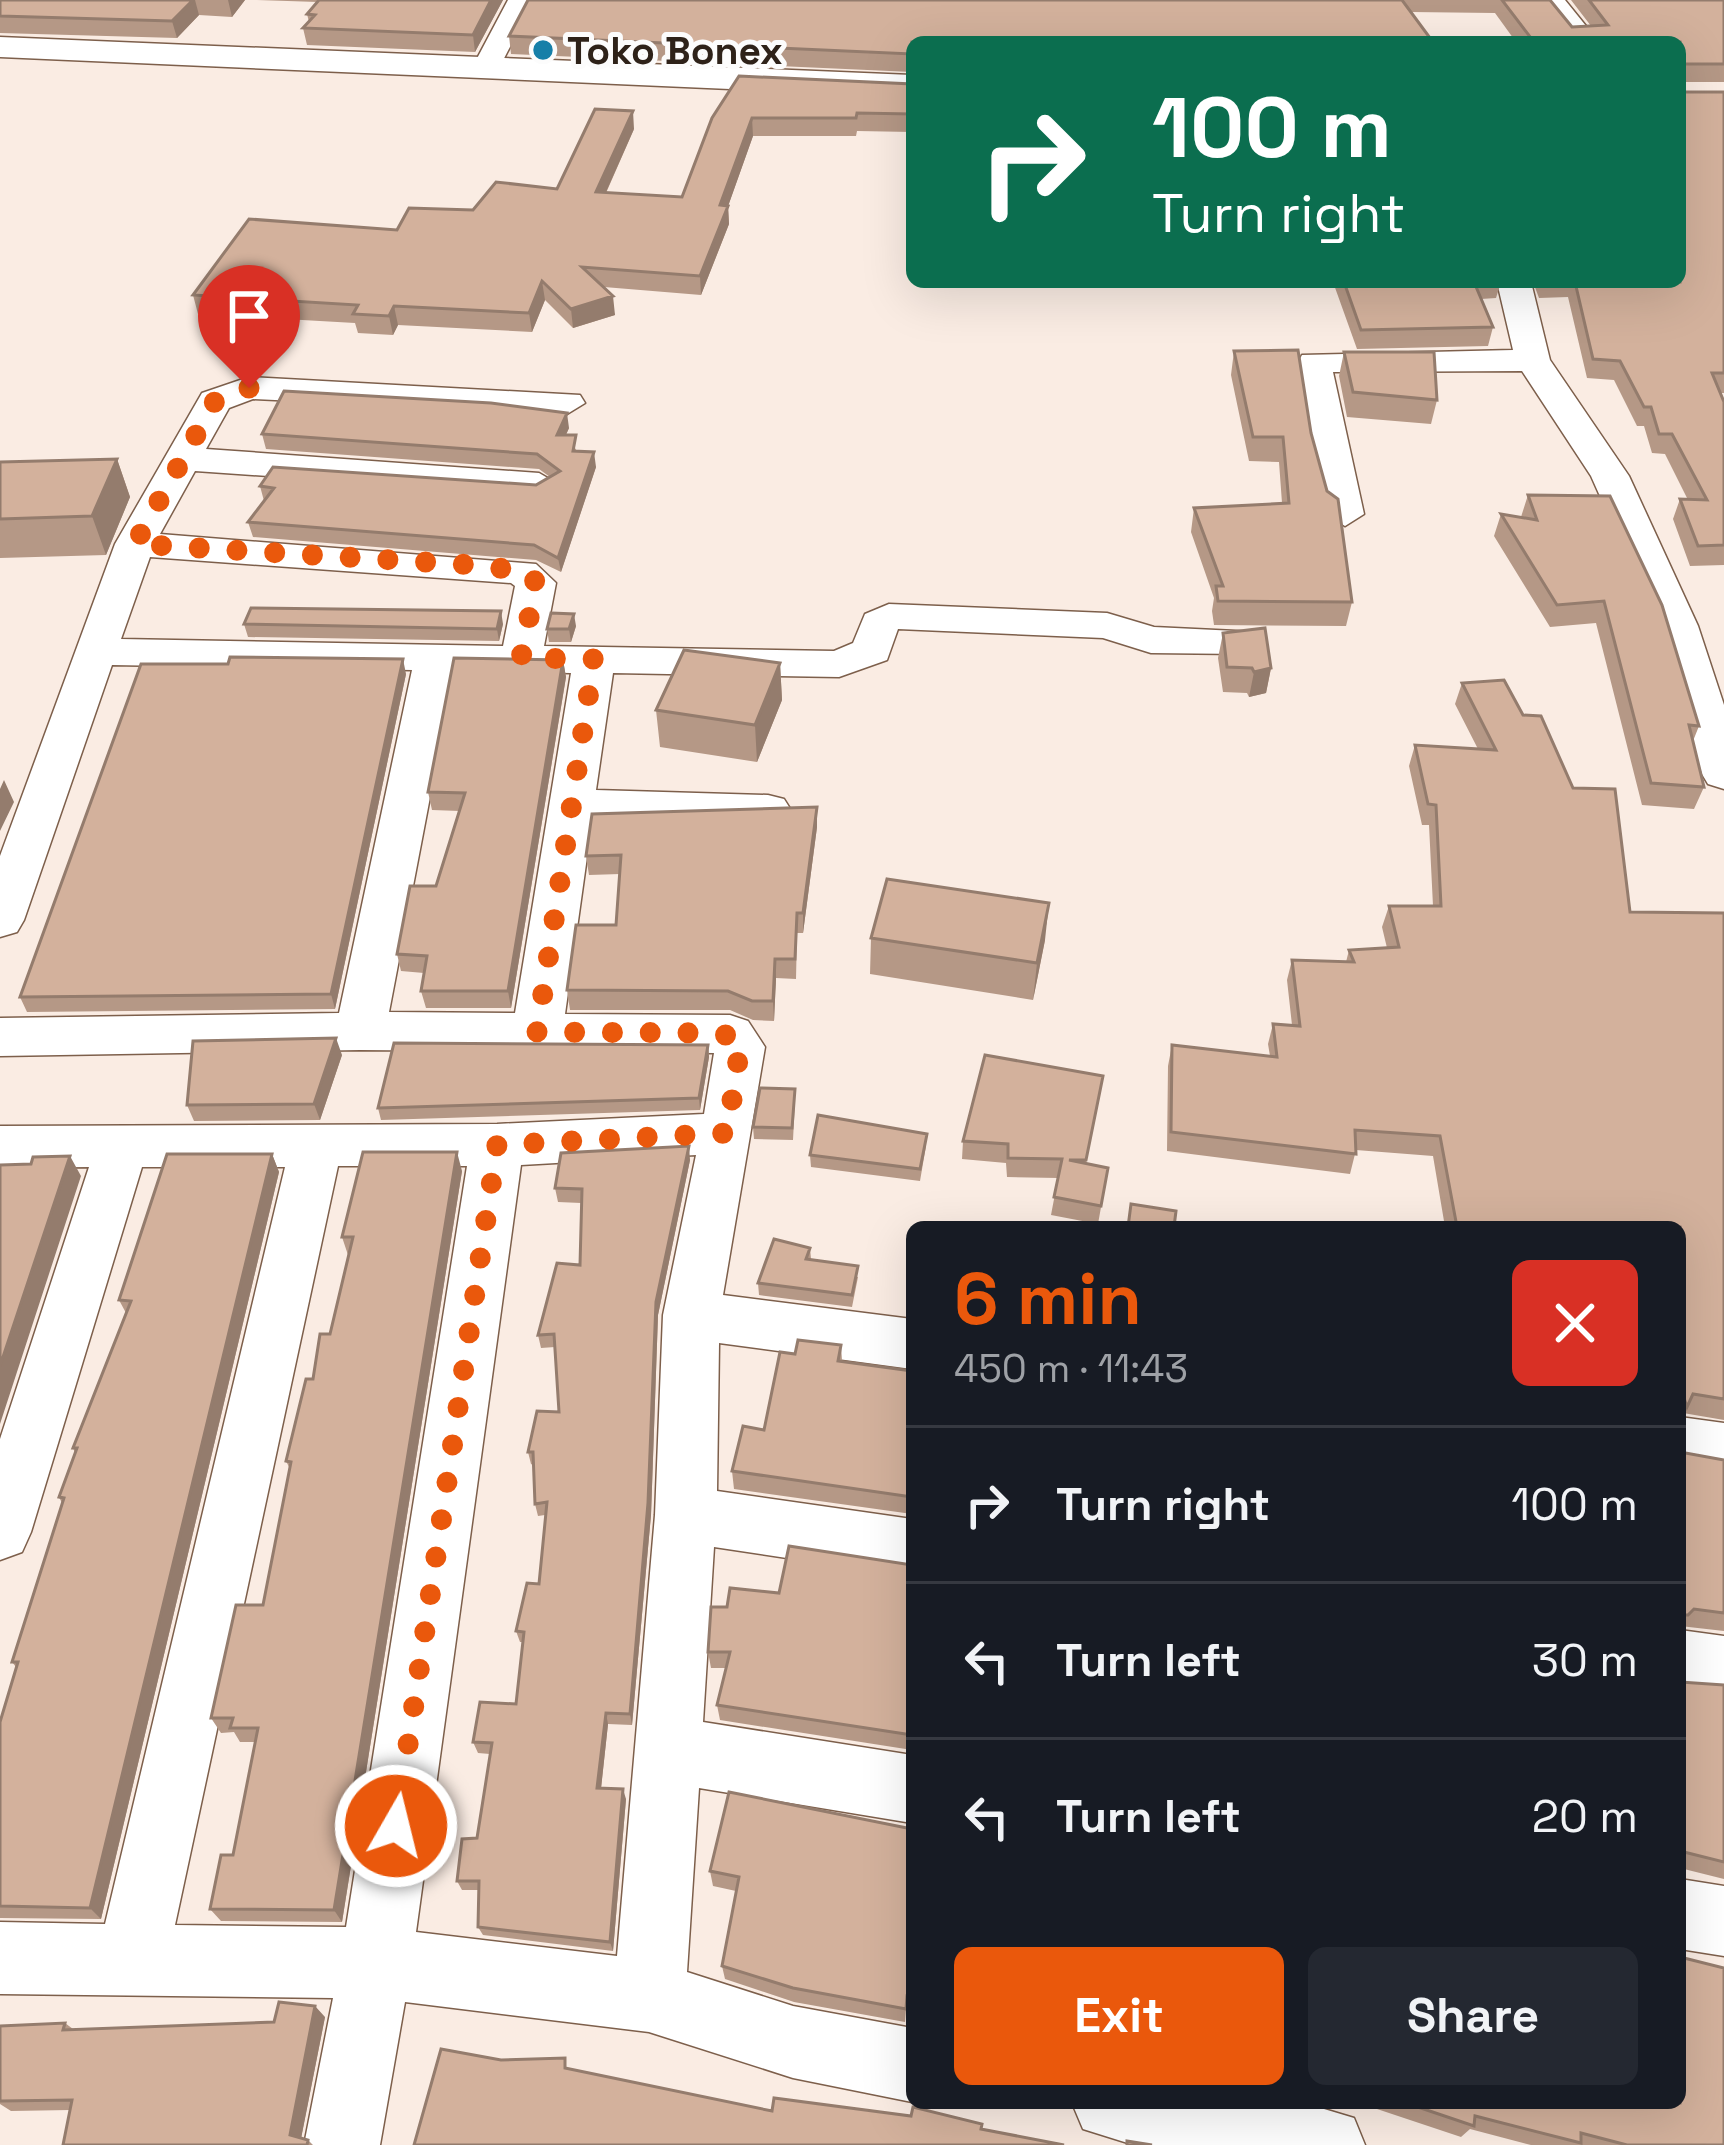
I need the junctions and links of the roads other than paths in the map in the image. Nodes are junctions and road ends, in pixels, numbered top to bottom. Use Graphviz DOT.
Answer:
graph roads {
  1 [pos="521,0"];
  2 [pos="1551,0"];
  3 [pos="1580,36"];
  4 [pos="0,47"];
  5 [pos="486,68"];
  6 [pos="906,86"];
  7 [pos="1515,288"];
  8 [pos="1533,360"];
  9 [pos="567,403"];
  10 [pos="183,459"];
  11 [pos="539,484"];
  12 [pos="1345,514"];
  13 [pos="135,544"];
  14 [pos="1242,641"];
  15 [pos="100,652"];
  16 [pos="436,657"];
  17 [pos="521,658"];
  18 [pos="594,659"];
  19 [pos="1724,774"];
  20 [pos="572,805"];
  21 [pos="768,810"];
  22 [pos="0,920"];
  23 [pos="361,1030"];
  24 [pos="537,1032"];
  25 [pos="0,1037"];
  26 [pos="727,1133"];
  27 [pos="497,1145"];
  28 [pos="0,1147"];
  29 [pos="316,1147"];
  30 [pos="122,1148"];
  31 [pos="691,1315"];
  32 [pos="906,1343"];
  33 [pos="1686,1445"];
  34 [pos="1724,1450"];
  35 [pos="686,1515"];
  36 [pos="0,1532"];
  37 [pos="906,1547"];
  38 [pos="1686,1662"];
  39 [pos="1724,1667"];
  40 [pos="665,1749"];
  41 [pos="906,1788"];
  42 [pos="1686,1915"];
  43 [pos="1724,1921"];
  44 [pos="0,1958"];
  45 [pos="132,1960"];
  46 [pos="376,1963"];
  47 [pos="649,1996"];
  48 [pos="906,2064"];
  49 [pos="1140,2109"];
  50 [pos="341,2145"];
  51 [pos="1327,2145"];
  1 -- 5 [label="street"];
  2 -- 3 [label="street"];
  4 -- 5 [label="main road"];
  5 -- 6 [label="main road"];
  7 -- 8 [label="street"];
  8 -- 12 [label="street"];
  8 -- 19 [label="street"];
  9 -- 10 [label="street"];
  10 -- 11 [label="street"];
  10 -- 13 [label="street"];
  13 -- 15 [label="street"];
  13 -- 17 [label="street"];
  14 -- 18 [label="street"];
  15 -- 16 [label="street"];
  15 -- 22 [label="street"];
  16 -- 17 [label="street"];
  16 -- 23 [label="street"];
  17 -- 18 [label="street"];
  18 -- 20 [label="street"];
  20 -- 21 [label="street"];
  20 -- 24 [label="street"];
  23 -- 24 [label="street"];
  23 -- 25 [label="street"];
  24 -- 26 [label="street"];
  26 -- 27 [label="street"];
  26 -- 31 [label="street"];
  27 -- 29 [label="street"];
  27 -- 46 [label="street"];
  28 -- 30 [label="street"];
  29 -- 30 [label="street"];
  29 -- 45 [label="street"];
  30 -- 36 [label="street"];
  31 -- 32 [label="street"];
  31 -- 35 [label="street"];
  33 -- 34 [label="street"];
  35 -- 37 [label="street"];
  35 -- 40 [label="street"];
  38 -- 39 [label="street"];
  40 -- 41 [label="street"];
  40 -- 47 [label="street"];
  42 -- 43 [label="street"];
  44 -- 45 [label="street"];
  45 -- 46 [label="street"];
  46 -- 47 [label="street"];
  46 -- 50 [label="street"];
  47 -- 48 [label="street"];
  49 -- 51 [label="street"];
}
